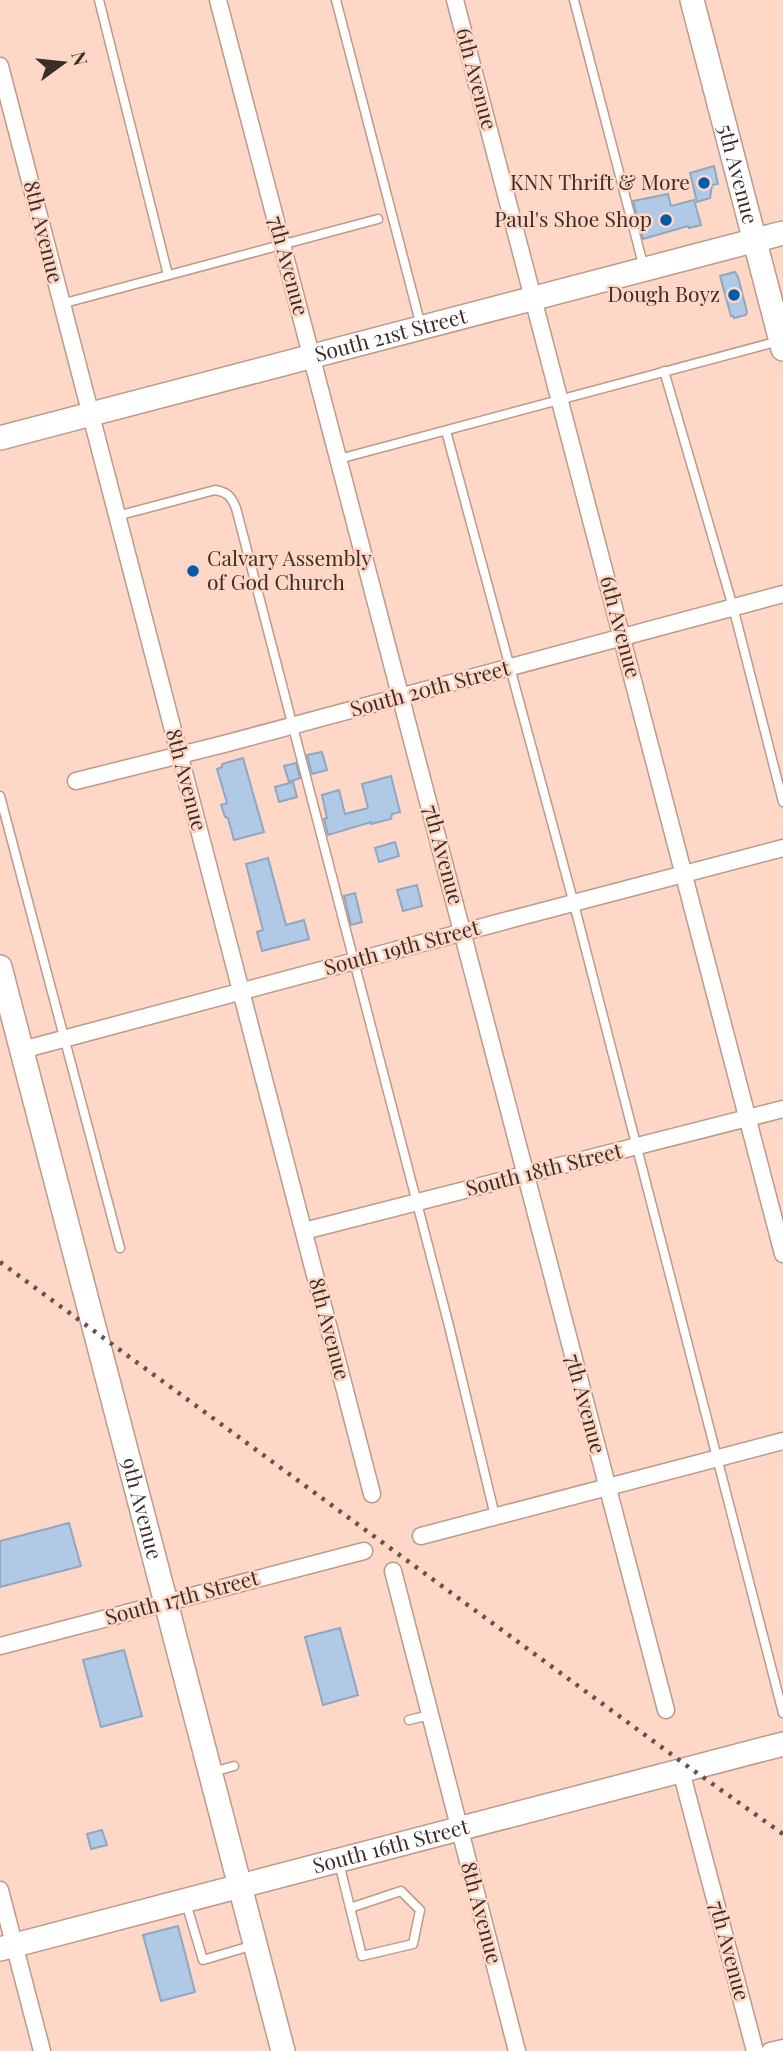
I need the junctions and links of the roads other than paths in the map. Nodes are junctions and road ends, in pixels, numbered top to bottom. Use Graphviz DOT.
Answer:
graph roads {
  1 [pos="99,0"];
  2 [pos="218,0"];
  3 [pos="336,0"];
  4 [pos="455,0"];
  5 [pos="574,0"];
  6 [pos="692,0"];
  7 [pos="0,66"];
  8 [pos="378,219"];
  9 [pos="783,233"];
  10 [pos="754,240"];
  11 [pos="283,244"];
  12 [pos="644,269"];
  13 [pos="168,275"];
  14 [pos="533,298"];
  15 [pos="61,304"];
  16 [pos="422,327"];
  17 [pos="782,343"];
  18 [pos="312,356"];
  19 [pos="664,371"];
  20 [pos="560,401"];
  21 [pos="91,415"];
  22 [pos="446,431"];
  23 [pos="0,438"];
  24 [pos="339,459"];
  25 [pos="117,516"];
  26 [pos="783,594"];
  27 [pos="733,607"];
  28 [pos="622,636"];
  29 [pos="511,667"];
  30 [pos="401,696"];
  31 [pos="291,726"];
  32 [pos="180,755"];
  33 [pos="76,781"];
  34 [pos="0,796"];
  35 [pos="783,802"];
  36 [pos="783,848"];
  37 [pos="684,873"];
  38 [pos="574,904"];
  39 [pos="463,931"];
  40 [pos="353,962"];
  41 [pos="0,967"];
  42 [pos="241,991"];
  43 [pos="65,1038"];
  44 [pos="22,1050"];
  45 [pos="783,1109"];
  46 [pos="748,1118"];
  47 [pos="636,1147"];
  48 [pos="526,1175"];
  49 [pos="416,1203"];
  50 [pos="304,1231"];
  51 [pos="120,1248"];
  52 [pos="783,1254"];
  53 [pos="783,1441"];
  54 [pos="717,1458"];
  55 [pos="607,1487"];
  56 [pos="372,1494"];
  57 [pos="495,1516"];
  58 [pos="421,1536"];
  59 [pos="364,1550"];
  60 [pos="393,1572"];
  61 [pos="166,1603"];
  62 [pos="0,1646"];
  63 [pos="666,1710"];
  64 [pos="783,1713"];
  65 [pos="430,1715"];
  66 [pos="409,1720"];
  67 [pos="783,1744"];
  68 [pos="234,1766"];
  69 [pos="681,1771"];
  70 [pos="210,1773"];
  71 [pos="460,1828"];
  72 [pos="338,1860"];
  73 [pos="240,1886"];
  74 [pos="0,1890"];
  75 [pos="185,1900"];
  76 [pos="350,1908"];
  77 [pos="255,1945"];
  78 [pos="7,1947"];
  79 [pos="783,2048"];
  80 [pos="43,2051"];
  81 [pos="283,2051"];
  82 [pos="517,2051"];
  83 [pos="755,2051"];
  84 [pos="770,2051"];
  1 -- 13 [label="lane"];
  2 -- 11 [label="street, 7th Avenue"];
  3 -- 16 [label="lane"];
  4 -- 14 [label="street, 6th Avenue"];
  5 -- 12 [label="lane"];
  6 -- 10 [label="main road, 5th Avenue"];
  7 -- 15 [label="street, 8th Avenue"];
  8 -- 11 [label="lane"];
  9 -- 10 [label="main road, South 21st Street"];
  10 -- 12 [label="main road, South 21st Street"];
  10 -- 17 [label="main road, 5th Avenue"];
  11 -- 13 [label="lane"];
  11 -- 18 [label="street, 7th Avenue"];
  12 -- 14 [label="main road, South 21st Street"];
  13 -- 15 [label="lane"];
  14 -- 16 [label="main road, South 21st Street"];
  14 -- 20 [label="street, 6th Avenue"];
  15 -- 21 [label="street, 8th Avenue"];
  16 -- 18 [label="main road, South 21st Street"];
  17 -- 19 [label="lane"];
  18 -- 21 [label="main road, South 21st Street"];
  18 -- 24 [label="street, 7th Avenue"];
  19 -- 20 [label="lane"];
  19 -- 27 [label="lane"];
  20 -- 22 [label="lane"];
  20 -- 28 [label="street, 6th Avenue"];
  21 -- 23 [label="main road, South 21st Street"];
  21 -- 25 [label="street, 8th Avenue"];
  22 -- 24 [label="lane"];
  22 -- 29 [label="lane"];
  24 -- 30 [label="street, 7th Avenue"];
  25 -- 31 [label="lane"];
  25 -- 32 [label="street, 8th Avenue"];
  26 -- 27 [label="street, South 20th Street"];
  27 -- 28 [label="street, South 20th Street"];
  27 -- 35 [label="lane"];
  28 -- 29 [label="street, South 20th Street"];
  28 -- 37 [label="street, 6th Avenue"];
  29 -- 30 [label="street, South 20th Street"];
  29 -- 38 [label="lane"];
  30 -- 31 [label="street, South 20th Street"];
  30 -- 39 [label="street, 7th Avenue"];
  31 -- 32 [label="street, South 20th Street"];
  31 -- 40 [label="lane"];
  32 -- 33 [label="street, South 20th Street"];
  32 -- 42 [label="street, 8th Avenue"];
  34 -- 43 [label="lane"];
  36 -- 37 [label="street, South 19th Street"];
  37 -- 38 [label="street, South 19th Street"];
  37 -- 46 [label="street, 6th Avenue"];
  38 -- 39 [label="street, South 19th Street"];
  38 -- 47 [label="lane"];
  39 -- 40 [label="street, South 19th Street"];
  39 -- 48 [label="street, 7th Avenue"];
  40 -- 42 [label="street, South 19th Street"];
  40 -- 49 [label="lane"];
  41 -- 44 [label="main road, 9th Avenue"];
  42 -- 43 [label="street, South 19th Street"];
  42 -- 50 [label="street, 8th Avenue"];
  43 -- 44 [label="street, South 19th Street"];
  43 -- 51 [label="lane"];
  44 -- 61 [label="main road, 9th Avenue"];
  45 -- 46 [label="street, South 18th Street"];
  46 -- 47 [label="street, South 18th Street"];
  46 -- 52 [label="street, 6th Avenue"];
  47 -- 48 [label="street, South 18th Street"];
  47 -- 54 [label="lane"];
  48 -- 49 [label="street, South 18th Street"];
  48 -- 55 [label="street, 7th Avenue"];
  49 -- 50 [label="street, South 18th Street"];
  49 -- 57 [label="lane"];
  50 -- 56 [label="street, 8th Avenue"];
  53 -- 54 [label="street"];
  54 -- 55 [label="street"];
  54 -- 64 [label="lane"];
  55 -- 57 [label="street"];
  55 -- 63 [label="street, 7th Avenue"];
  57 -- 58 [label="street"];
  59 -- 61 [label="street, South 17th Street"];
  60 -- 65 [label="street, 8th Avenue"];
  61 -- 62 [label="street, South 17th Street"];
  61 -- 70 [label="main road, 9th Avenue"];
  65 -- 66 [label="lane"];
  65 -- 71 [label="street, 8th Avenue"];
  67 -- 69 [label="main road, South 16th Street"];
  68 -- 70 [label="lane"];
  69 -- 71 [label="main road, South 16th Street"];
  69 -- 83 [label="street, 7th Avenue"];
  70 -- 73 [label="main road, 9th Avenue"];
  71 -- 72 [label="main road, South 16th Street"];
  71 -- 82 [label="street, 8th Avenue"];
  72 -- 73 [label="main road, South 16th Street"];
  72 -- 76 [label="lane"];
  73 -- 75 [label="main road, South 16th Street"];
  73 -- 77 [label="main road, 9th Avenue"];
  74 -- 78 [label="street"];
  75 -- 77 [label="lane"];
  75 -- 78 [label="main road, South 16th Street"];
  76 -- 76 [label="lane"];
  77 -- 81 [label="main road, 9th Avenue"];
  78 -- 80 [label="street"];
  79 -- 84 [label="street"];
}
